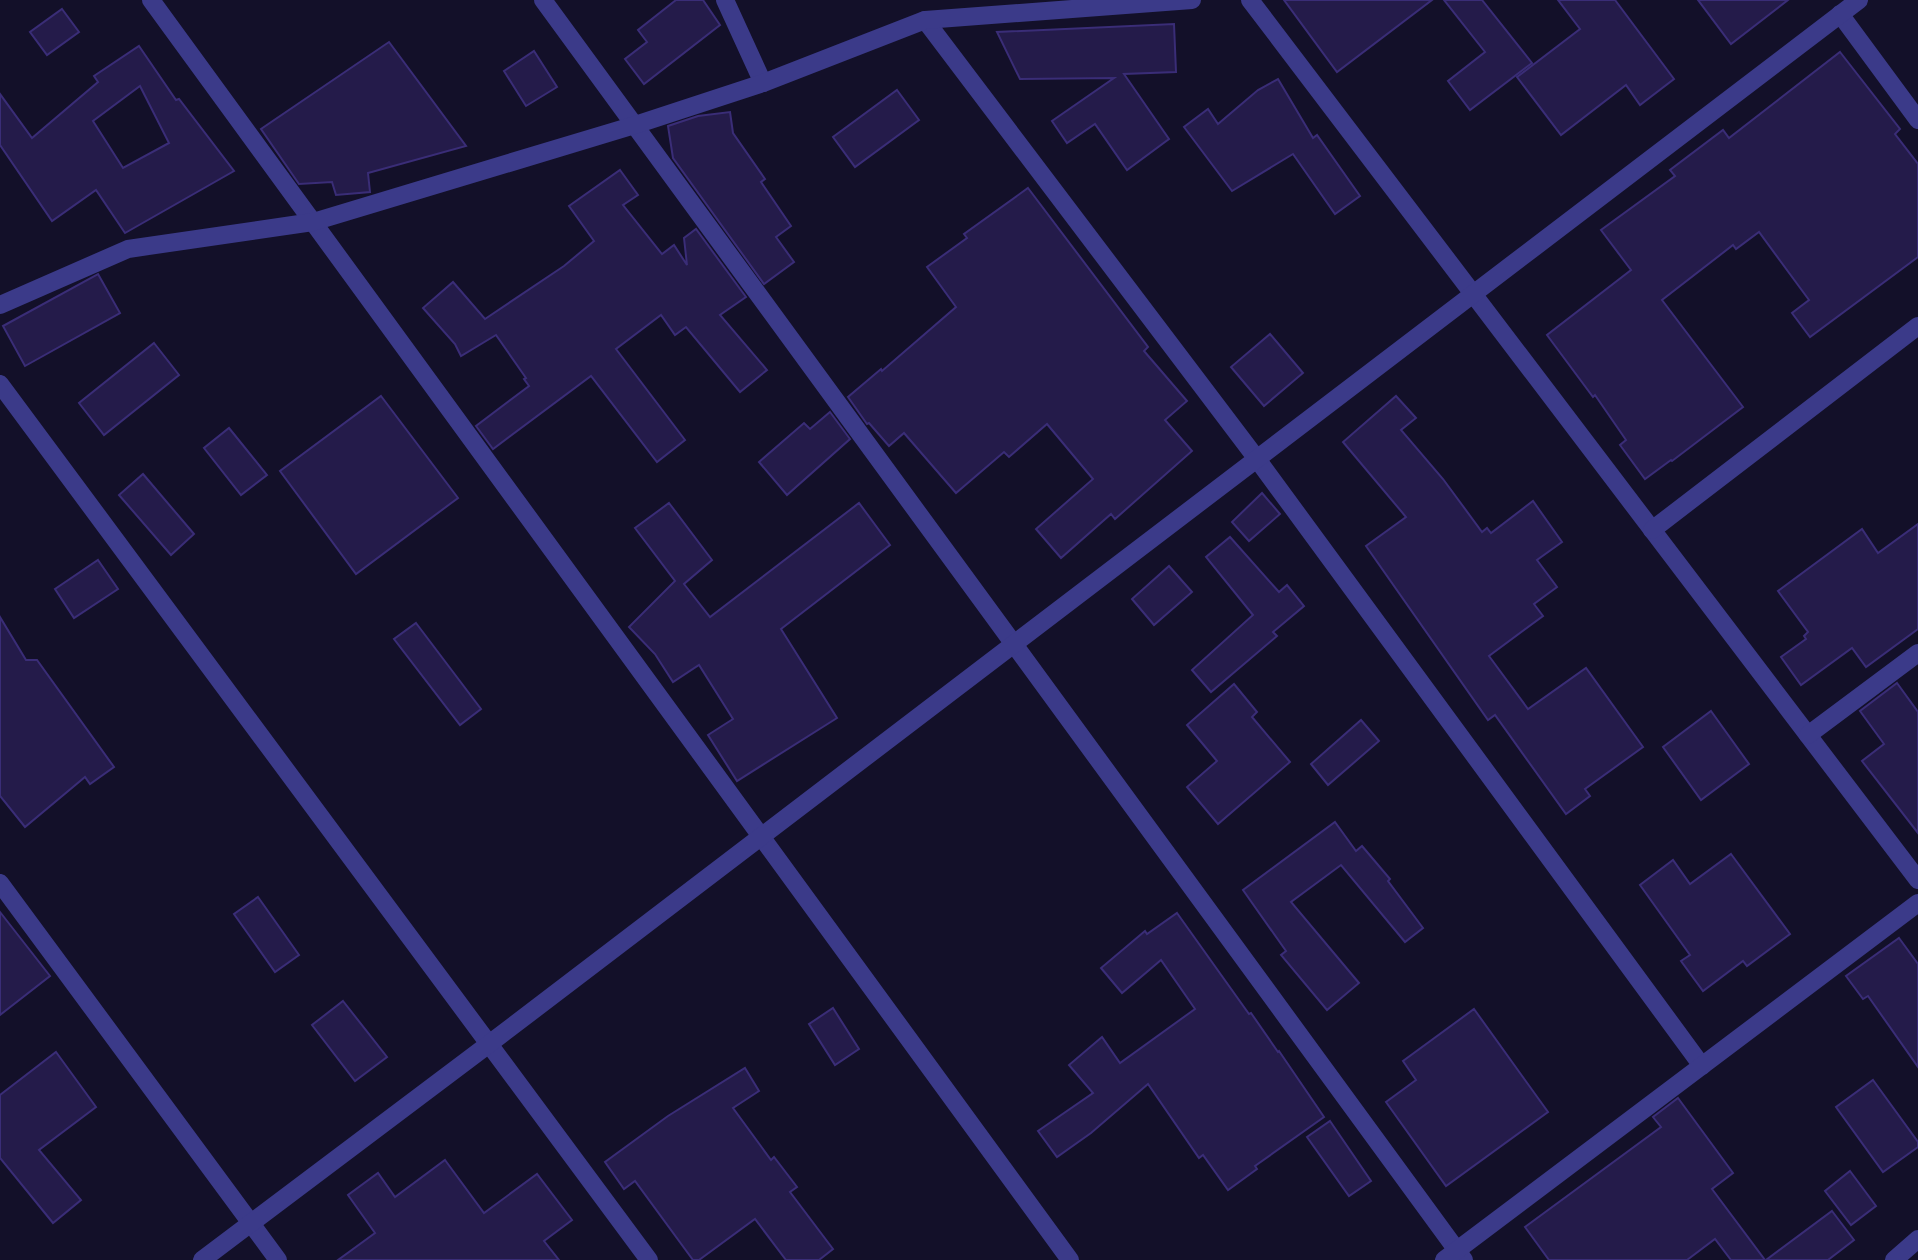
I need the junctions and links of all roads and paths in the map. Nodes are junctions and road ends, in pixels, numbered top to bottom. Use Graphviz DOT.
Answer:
graph roads {
  1 [pos="151,0"];
  2 [pos="543,0"];
  3 [pos="725,0"];
  4 [pos="1192,0"];
  5 [pos="1250,0"];
  6 [pos="1859,0"];
  7 [pos="1148,2"];
  8 [pos="984,8"];
  9 [pos="1840,14"];
  10 [pos="925,20"];
  11 [pos="763,83"];
  12 [pos="1918,120"];
  13 [pos="635,125"];
  14 [pos="313,222"];
  15 [pos="1473,294"];
  16 [pos="0,305"];
  17 [pos="1918,326"];
  18 [pos="0,384"];
  19 [pos="1257,459"];
  20 [pos="1652,530"];
  21 [pos="1013,645"];
  22 [pos="1918,653"];
  23 [pos="1808,735"];
  24 [pos="762,837"];
  25 [pos="1918,880"];
  26 [pos="0,883"];
  27 [pos="1918,903"];
  28 [pos="489,1044"];
  29 [pos="1702,1066"];
  30 [pos="252,1221"];
  31 [pos="1918,1239"];
  32 [pos="1455,1257"];
  33 [pos="202,1260"];
  34 [pos="278,1260"];
  35 [pos="649,1260"];
  36 [pos="1070,1260"];
  37 [pos="1894,1260"];
  1 -- 14 [label="street"];
  2 -- 13 [label="street"];
  3 -- 11 [label="street"];
  4 -- 7 [label="street"];
  5 -- 15 [label="street"];
  6 -- 9 [label="street"];
  7 -- 8 [label="street"];
  8 -- 10 [label="street"];
  9 -- 12 [label="street"];
  9 -- 15 [label="street"];
  10 -- 11 [label="street"];
  10 -- 19 [label="street"];
  11 -- 13 [label="street"];
  13 -- 14 [label="street"];
  13 -- 21 [label="street"];
  14 -- 16 [label="street"];
  14 -- 24 [label="street"];
  15 -- 19 [label="street"];
  15 -- 20 [label="street"];
  17 -- 20 [label="street"];
  18 -- 28 [label="street"];
  19 -- 21 [label="street"];
  19 -- 29 [label="street"];
  20 -- 23 [label="street"];
  21 -- 24 [label="street"];
  21 -- 32 [label="street"];
  22 -- 23 [label="street"];
  23 -- 25 [label="street"];
  24 -- 28 [label="street"];
  24 -- 36 [label="street"];
  26 -- 30 [label="street"];
  27 -- 29 [label="street"];
  28 -- 30 [label="street"];
  28 -- 35 [label="street"];
  29 -- 32 [label="street"];
  30 -- 33 [label="street"];
  30 -- 34 [label="street"];
  31 -- 37 [label="street"];
}
